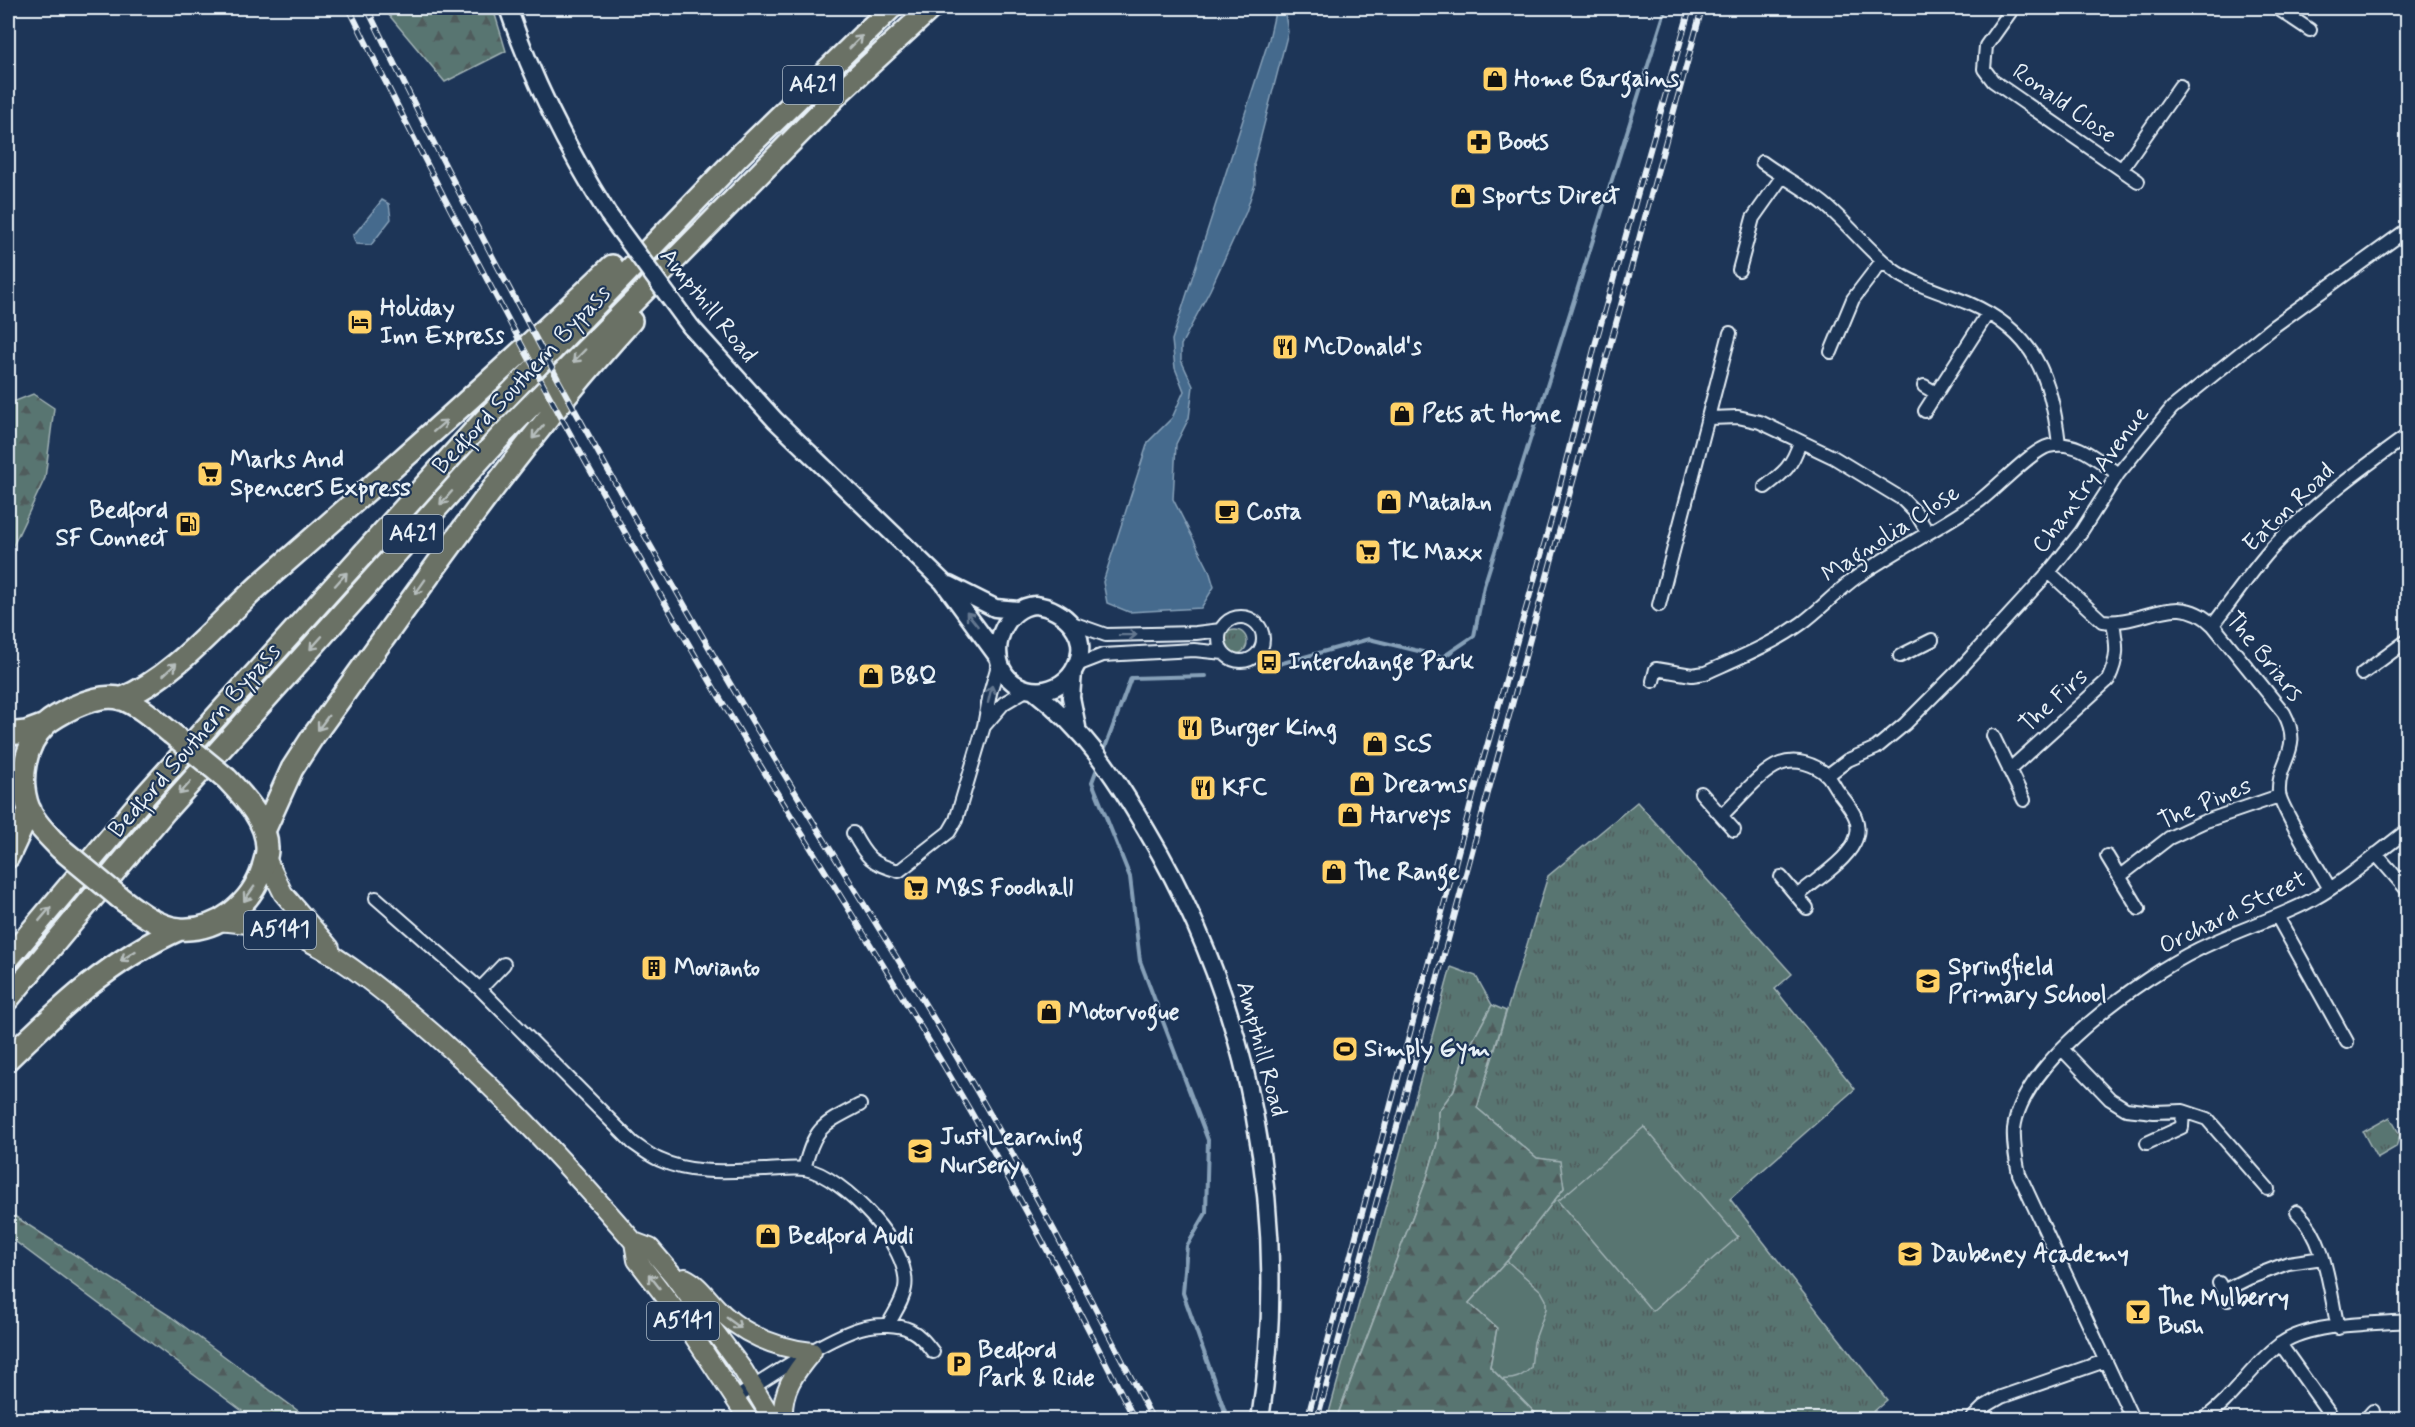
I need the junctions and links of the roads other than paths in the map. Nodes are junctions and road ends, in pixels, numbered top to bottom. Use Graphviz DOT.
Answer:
graph roads {
  1 [pos="508,8"];
  2 [pos="891,8"];
  3 [pos="931,8"];
  4 [pos="2013,8"];
  5 [pos="2277,8"];
  6 [pos="2301,8"];
  7 [pos="2293,18"];
  8 [pos="2310,30"];
  9 [pos="2180,86"];
  10 [pos="842,90"];
  11 [pos="739,156"];
  12 [pos="1762,162"];
  13 [pos="2122,169"];
  14 [pos="1782,177"];
  15 [pos="2138,181"];
  16 [pos="2408,229"];
  17 [pos="1882,261"];
  18 [pos="1739,270"];
  19 [pos="1988,313"];
  20 [pos="1730,333"];
  21 [pos="1831,352"];
  22 [pos="1924,386"];
  23 [pos="1936,393"];
  24 [pos="1924,411"];
  25 [pos="1710,418"];
  26 [pos="2408,435"];
  27 [pos="1800,442"];
  28 [pos="2058,444"];
  29 [pos="2118,474"];
  30 [pos="1765,487"];
  31 [pos="1928,533"];
  32 [pos="2049,572"];
  33 [pos="943,582"];
  34 [pos="1659,604"];
  35 [pos="1018,610"];
  36 [pos="2113,622"];
  37 [pos="1072,623"];
  38 [pos="2212,625"];
  39 [pos="1221,630"];
  40 [pos="1932,639"];
  41 [pos="2408,640"];
  42 [pos="1224,653"];
  43 [pos="1900,656"];
  44 [pos="999,660"];
  45 [pos="1075,669"];
  46 [pos="2362,674"];
  47 [pos="1653,681"];
  48 [pos="1030,691"];
  49 [pos="121,699"];
  50 [pos="45,725"];
  51 [pos="984,726"];
  52 [pos="1077,727"];
  53 [pos="8,734"];
  54 [pos="1993,736"];
  55 [pos="2009,770"];
  56 [pos="1828,776"];
  57 [pos="8,777"];
  58 [pos="1701,793"];
  59 [pos="2279,796"];
  60 [pos="2024,800"];
  61 [pos="27,802"];
  62 [pos="1722,815"];
  63 [pos="1734,830"];
  64 [pos="2408,830"];
  65 [pos="264,831"];
  66 [pos="853,833"];
  67 [pos="2376,854"];
  68 [pos="2107,855"];
  69 [pos="8,857"];
  70 [pos="266,858"];
  71 [pos="2120,876"];
  72 [pos="1780,878"];
  73 [pos="2330,889"];
  74 [pos="2408,891"];
  75 [pos="1797,896"];
  76 [pos="376,898"];
  77 [pos="1807,908"];
  78 [pos="2139,909"];
  79 [pos="2277,916"];
  80 [pos="219,921"];
  81 [pos="180,929"];
  82 [pos="337,956"];
  83 [pos="8,959"];
  84 [pos="504,964"];
  85 [pos="480,989"];
  86 [pos="8,999"];
  87 [pos="2347,1042"];
  88 [pos="2062,1048"];
  89 [pos="8,1059"];
  90 [pos="860,1105"];
  91 [pos="2184,1111"];
  92 [pos="2147,1143"];
  93 [pos="804,1169"];
  94 [pos="2268,1189"];
  95 [pos="2297,1212"];
  96 [pos="634,1242"];
  97 [pos="2323,1258"];
  98 [pos="673,1275"];
  99 [pos="2223,1291"];
  100 [pos="2408,1321"];
  101 [pos="888,1325"];
  102 [pos="2338,1328"];
  103 [pos="2280,1344"];
  104 [pos="812,1352"];
  105 [pos="933,1352"];
  106 [pos="2105,1361"];
  107 [pos="754,1387"];
  108 [pos="736,1398"];
  109 [pos="749,1419"];
  110 [pos="773,1419"];
  111 [pos="783,1419"];
  112 [pos="1260,1419"];
  113 [pos="1971,1419"];
  114 [pos="2133,1419"];
  115 [pos="2202,1419"];
  116 [pos="2334,1419"];
  1 -- 33 [label="main road, Ampthill Road, bridge"];
  11 -- 2 [label="highway, Bedford Southern Bypass / A421, one-way"];
  3 -- 10 [label="highway, Bedford Southern Bypass / A421"];
  4 -- 13 [label="street, Ronald Close"];
  5 -- 7 [label="street"];
  6 -- 7 [label="street"];
  7 -- 8 [label="street"];
  9 -- 13 [label="street, Ronald Close"];
  10 -- 65 [label="highway, one-way"];
  10 -- 86 [label="highway, Bedford Southern Bypass / A421, one-way"];
  49 -- 11 [label="highway, one-way"];
  83 -- 11 [label="highway, Bedford Southern Bypass / A421, one-way"];
  12 -- 14 [label="street"];
  13 -- 15 [label="street, Ronald Close"];
  14 -- 17 [label="street"];
  14 -- 18 [label="street"];
  16 -- 29 [label="street, Chantry Avenue"];
  17 -- 19 [label="street"];
  17 -- 21 [label="street"];
  19 -- 23 [label="street"];
  19 -- 28 [label="street"];
  20 -- 25 [label="street"];
  22 -- 23 [label="street"];
  23 -- 24 [label="street"];
  25 -- 27 [label="street"];
  25 -- 34 [label="street"];
  26 -- 38 [label="street, Eaton Road"];
  27 -- 30 [label="street"];
  27 -- 31 [label="street"];
  28 -- 29 [label="street"];
  28 -- 31 [label="street, Magnolia Close"];
  29 -- 32 [label="street, Chantry Avenue"];
  31 -- 47 [label="street, Magnolia Close"];
  32 -- 36 [label="street"];
  32 -- 56 [label="street, Chantry Avenue"];
  33 -- 35 [label="main road, Ampthill Road"];
  44 -- 33 [label="main road, Ampthill Road, one-way"];
  35 -- 37 [label="main road"];
  35 -- 44 [label="main road"];
  36 -- 38 [label="street, The Briars"];
  36 -- 55 [label="street, The Firs"];
  37 -- 39 [label="street, one-way"];
  37 -- 45 [label="main road"];
  38 -- 59 [label="street, The Briars"];
  39 -- 42 [label="street"];
  39 -- 42 [label="street"];
  40 -- 43 [label="street"];
  41 -- 46 [label="street"];
  42 -- 45 [label="street"];
  44 -- 48 [label="main road"];
  51 -- 44 [label="street, one-way"];
  45 -- 48 [label="main road"];
  45 -- 52 [label="main road, Ampthill Road"];
  48 -- 51 [label="street"];
  48 -- 52 [label="main road, Ampthill Road"];
  49 -- 50 [label="highway"];
  49 -- 65 [label="highway, bridge"];
  50 -- 53 [label="highway"];
  50 -- 61 [label="highway"];
  51 -- 66 [label="street"];
  52 -- 112 [label="main road, Ampthill Road"];
  54 -- 55 [label="street, The Firs"];
  55 -- 60 [label="street, The Firs"];
  56 -- 62 [label="street"];
  56 -- 75 [label="street"];
  57 -- 61 [label="highway"];
  58 -- 62 [label="street"];
  59 -- 71 [label="street, The Pines"];
  59 -- 73 [label="street"];
  61 -- 69 [label="highway"];
  61 -- 81 [label="highway, bridge"];
  62 -- 63 [label="street"];
  64 -- 67 [label="street, Orchard Street"];
  65 -- 70 [label="highway"];
  67 -- 73 [label="street, Orchard Street"];
  67 -- 74 [label="street"];
  68 -- 71 [label="street"];
  70 -- 80 [label="highway, one-way"];
  70 -- 82 [label="main road, A5141"];
  71 -- 78 [label="street"];
  72 -- 75 [label="street"];
  73 -- 79 [label="street, Orchard Street"];
  75 -- 77 [label="street"];
  76 -- 85 [label="street"];
  79 -- 87 [label="street"];
  79 -- 88 [label="street, Orchard Street"];
  80 -- 81 [label="highway"];
  80 -- 82 [label="main road, A5141"];
  81 -- 89 [label="highway, one-way"];
  82 -- 96 [label="main road, A5141"];
  84 -- 85 [label="street"];
  85 -- 93 [label="street"];
  88 -- 91 [label="street"];
  88 -- 106 [label="street, Orchard Street"];
  90 -- 93 [label="street"];
  91 -- 92 [label="street"];
  91 -- 94 [label="street"];
  93 -- 101 [label="street"];
  95 -- 97 [label="street"];
  96 -- 98 [label="main road, A5141"];
  108 -- 96 [label="main road, A5141, one-way"];
  97 -- 99 [label="street"];
  97 -- 102 [label="street"];
  98 -- 104 [label="main road, one-way"];
  98 -- 107 [label="main road, A5141"];
  100 -- 102 [label="street"];
  101 -- 104 [label="street"];
  101 -- 105 [label="street"];
  102 -- 103 [label="street"];
  103 -- 115 [label="street"];
  103 -- 116 [label="street"];
  104 -- 107 [label="street"];
  104 -- 111 [label="main road"];
  106 -- 113 [label="street"];
  106 -- 114 [label="street, Orchard Street"];
  107 -- 108 [label="street"];
  107 -- 110 [label="main road, A5141"];
  108 -- 109 [label="main road, A5141"];
}
